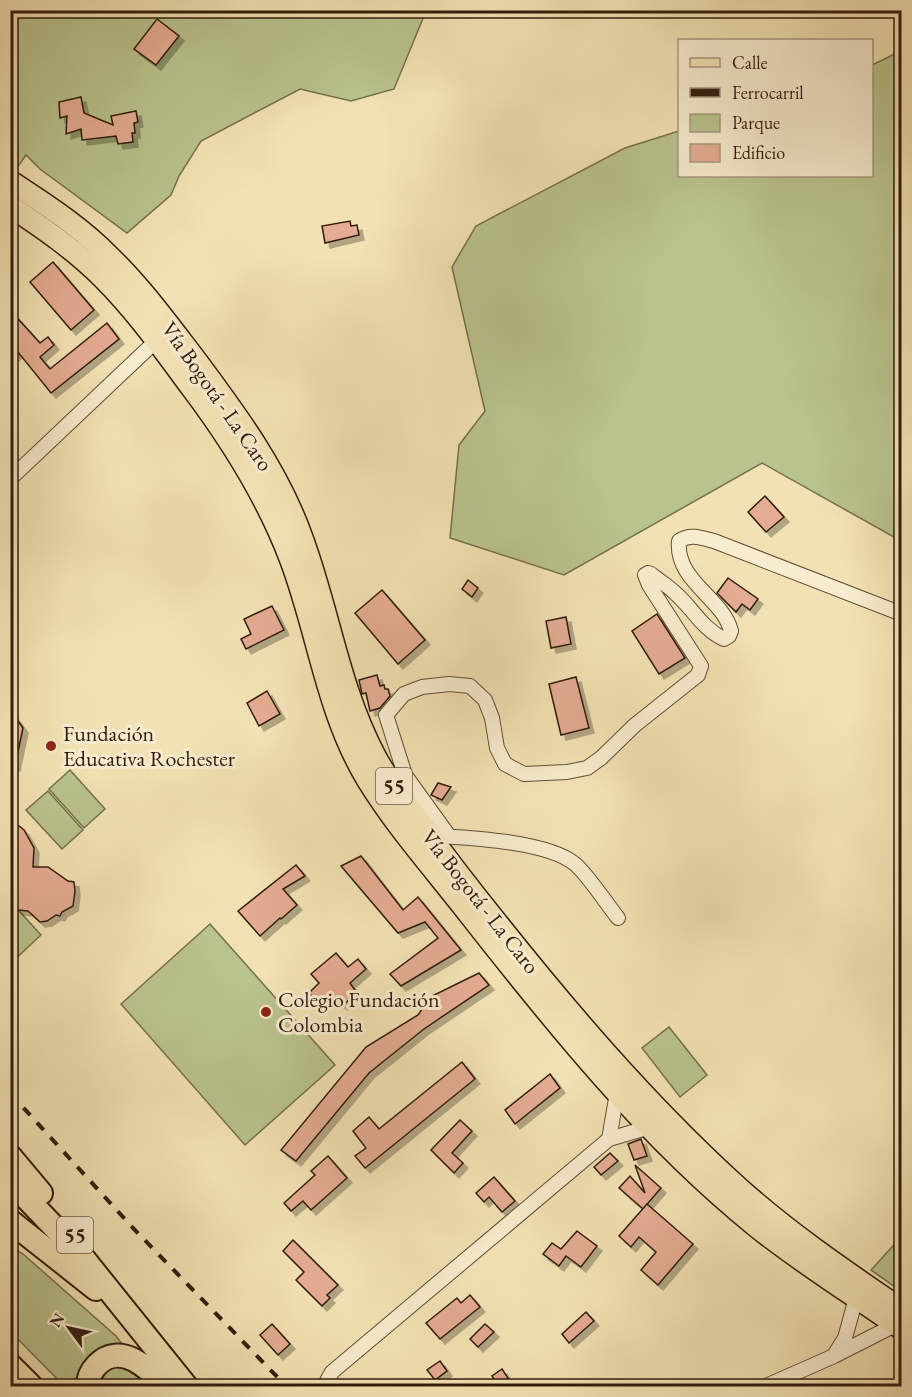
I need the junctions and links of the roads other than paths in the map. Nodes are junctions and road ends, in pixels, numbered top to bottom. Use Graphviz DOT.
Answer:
graph roads {
  1 [pos="10,181"];
  2 [pos="10,206"];
  3 [pos="157,340"];
  4 [pos="10,479"];
  5 [pos="902,614"];
  6 [pos="439,836"];
  7 [pos="618,918"];
  8 [pos="617,1093"];
  9 [pos="650,1128"];
  10 [pos="609,1139"];
  11 [pos="10,1156"];
  12 [pos="10,1181"];
  13 [pos="10,1204"];
  14 [pos="10,1221"];
  15 [pos="856,1298"];
  16 [pos="133,1318"];
  17 [pos="899,1321"];
  18 [pos="834,1356"];
  19 [pos="10,1365"];
  20 [pos="31,1386"];
  21 [pos="88,1386"];
  22 [pos="165,1386"];
  23 [pos="186,1386"];
  24 [pos="329,1386"];
  25 [pos="766,1386"];
  1 -- 6 [label="main road, Vía Bogotá - La Caro / 55"];
  2 -- 3 [label="main road, Vía Bogotá - La Caro / 55"];
  3 -- 4 [label="street"];
  3 -- 8 [label="main road, Vía Bogotá - La Caro / 55"];
  5 -- 6 [label="street"];
  6 -- 7 [label="street"];
  6 -- 17 [label="main road, Vía Bogotá - La Caro / 55"];
  8 -- 9 [label="main road, Vía Bogotá - La Caro / 55"];
  8 -- 10 [label="street"];
  9 -- 10 [label="street"];
  9 -- 15 [label="main road, Vía Bogotá - La Caro / 55"];
  10 -- 24 [label="street"];
  11 -- 16 [label="highway, 55"];
  12 -- 16 [label="highway, 55"];
  13 -- 16 [label="highway, 55"];
  14 -- 16 [label="highway, 55"];
  15 -- 17 [label="main road, Vía Bogotá - La Caro / 55"];
  15 -- 18 [label="street"];
  16 -- 23 [label="highway, 55"];
  17 -- 18 [label="street"];
  18 -- 25 [label="street"];
  19 -- 20 [label="highway"];
  21 -- 22 [label="highway"];
}
